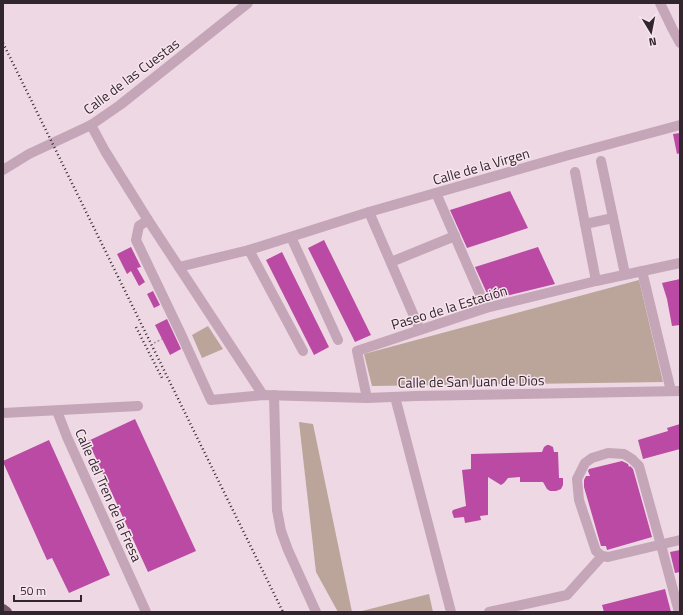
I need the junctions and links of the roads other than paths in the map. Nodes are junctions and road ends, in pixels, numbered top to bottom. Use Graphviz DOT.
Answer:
graph roads {
  1 [pos="248,3"];
  2 [pos="660,3"];
  3 [pos="680,43"];
  4 [pos="91,125"];
  5 [pos="680,125"];
  6 [pos="601,161"];
  7 [pos="3,170"];
  8 [pos="575,172"];
  9 [pos="436,193"];
  10 [pos="369,212"];
  11 [pos="613,218"];
  12 [pos="148,220"];
  13 [pos="585,224"];
  14 [pos="455,236"];
  15 [pos="291,237"];
  16 [pos="249,250"];
  17 [pos="390,262"];
  18 [pos="680,263"];
  19 [pos="179,267"];
  20 [pos="642,271"];
  21 [pos="625,274"];
  22 [pos="596,281"];
  23 [pos="486,308"];
  24 [pos="420,330"];
  25 [pos="338,340"];
  26 [pos="303,351"];
  27 [pos="676,391"];
  28 [pos="263,394"];
  29 [pos="274,395"];
  30 [pos="395,396"];
  31 [pos="367,398"];
  32 [pos="138,406"];
  33 [pos="57,411"];
  34 [pos="3,413"];
  35 [pos="680,540"];
  36 [pos="661,545"];
  37 [pos="602,556"];
  38 [pos="3,609"];
  39 [pos="7,612"];
  40 [pos="146,612"];
  41 [pos="316,612"];
  42 [pos="451,612"];
  43 [pos="488,612"];
  44 [pos="679,612"];
  1 -- 4 [label="street, Calle de las Cuestas"];
  2 -- 3 [label="street"];
  4 -- 7 [label="street, Calle de las Cuestas"];
  4 -- 12 [label="street"];
  5 -- 9 [label="street, Calle de la Virgen"];
  6 -- 11 [label="street"];
  8 -- 13 [label="street"];
  9 -- 10 [label="street, Calle de la Virgen"];
  9 -- 14 [label="street"];
  10 -- 15 [label="street, Calle de la Virgen"];
  10 -- 17 [label="street"];
  11 -- 13 [label="street"];
  11 -- 21 [label="street"];
  12 -- 19 [label="street"];
  12 -- 28 [label="street, Calle de San Juan de Dios"];
  13 -- 22 [label="street"];
  14 -- 17 [label="street"];
  14 -- 23 [label="street"];
  15 -- 16 [label="street, Calle de la Virgen"];
  15 -- 25 [label="street"];
  16 -- 19 [label="street, Calle de la Virgen"];
  16 -- 26 [label="street"];
  17 -- 24 [label="street"];
  18 -- 20 [label="street, Paseo de la Estación"];
  19 -- 28 [label="street"];
  20 -- 21 [label="street, Paseo de la Estación"];
  20 -- 27 [label="street"];
  21 -- 22 [label="street, Paseo de la Estación"];
  22 -- 23 [label="street, Paseo de la Estación"];
  23 -- 24 [label="street, Paseo de la Estación"];
  24 -- 31 [label="street, Paseo de la Estación"];
  27 -- 30 [label="street, Calle de San Juan de Dios"];
  28 -- 29 [label="street, Calle de San Juan de Dios"];
  29 -- 31 [label="street, Calle de San Juan de Dios"];
  29 -- 41 [label="street"];
  30 -- 31 [label="street, Calle de San Juan de Dios"];
  30 -- 42 [label="street"];
  32 -- 33 [label="street"];
  33 -- 34 [label="street"];
  33 -- 40 [label="street, Calle del Tren de la Fresa"];
  35 -- 36 [label="street"];
  36 -- 37 [label="street"];
  36 -- 37 [label="street"];
  36 -- 44 [label="street"];
  37 -- 43 [label="street"];
  38 -- 39 [label="main road"];
}
